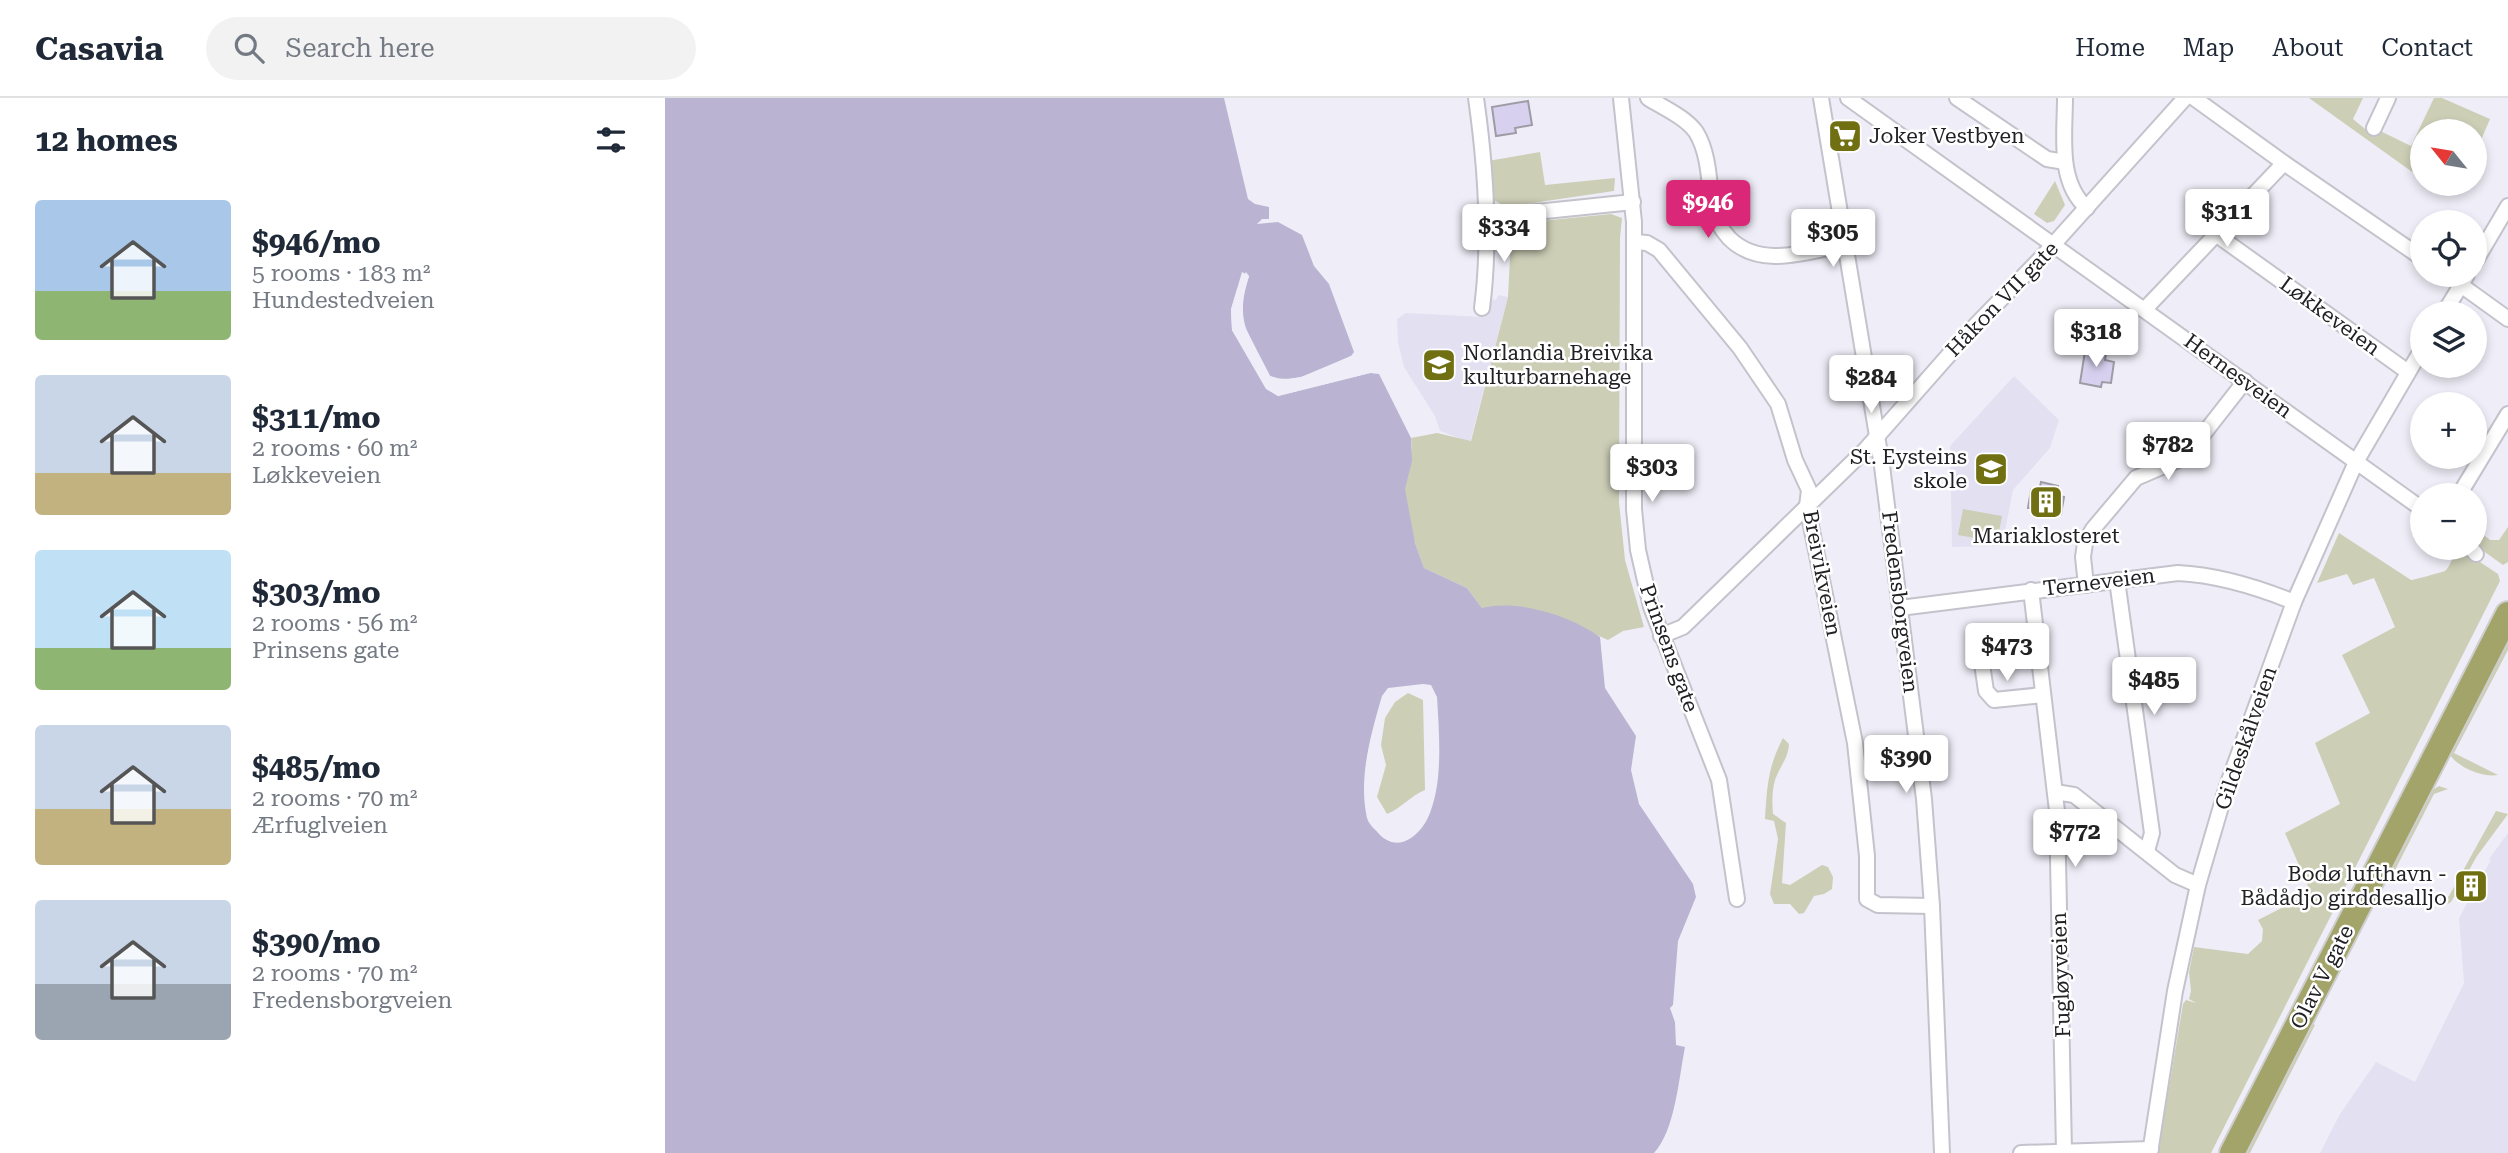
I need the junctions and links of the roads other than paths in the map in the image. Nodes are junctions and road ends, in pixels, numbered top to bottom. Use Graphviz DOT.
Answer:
graph roads {
  1 [pos="1476,98"];
  2 [pos="1621,98"];
  3 [pos="1648,98"];
  4 [pos="1821,98"];
  5 [pos="1848,98"];
  6 [pos="1957,98"];
  7 [pos="2065,98"];
  8 [pos="2185,98"];
  9 [pos="2195,98"];
  10 [pos="2389,98"];
  11 [pos="2374,128"];
  12 [pos="2064,162"];
  13 [pos="2284,163"];
  14 [pos="1633,202"];
  15 [pos="2508,206"];
  16 [pos="2087,208"];
  17 [pos="1488,217"];
  18 [pos="2217,235"];
  19 [pos="1634,242"];
  20 [pos="2487,242"];
  21 [pos="1847,244"];
  22 [pos="2053,245"];
  23 [pos="2410,250"];
  24 [pos="2472,287"];
  25 [pos="1482,308"];
  26 [pos="2145,309"];
  27 [pos="2508,319"];
  28 [pos="2410,369"];
  29 [pos="2408,372"];
  30 [pos="2245,381"];
  31 [pos="2508,414"];
  32 [pos="1875,436"];
  33 [pos="2356,462"];
  34 [pos="2466,483"];
  35 [pos="2410,500"];
  36 [pos="1807,506"];
  37 [pos="2116,580"];
  38 [pos="2086,585"];
  39 [pos="2031,590"];
  40 [pos="2294,602"];
  41 [pos="1900,608"];
  42 [pos="2508,614"];
  43 [pos="1661,636"];
  44 [pos="1981,657"];
  45 [pos="2043,695"];
  46 [pos="2055,792"];
  47 [pos="2147,851"];
  48 [pos="2198,885"];
  49 [pos="1737,899"];
  50 [pos="1932,906"];
  51 [pos="2064,1151"];
  52 [pos="2150,1151"];
  53 [pos="1942,1153"];
  54 [pos="2021,1153"];
  55 [pos="2232,1153"];
  1 -- 17 [label="street"];
  2 -- 14 [label="street, Prinsens gate"];
  3 -- 21 [label="street"];
  4 -- 21 [label="street, Fredensborgveien"];
  5 -- 22 [label="street, Hernesveien"];
  6 -- 12 [label="street"];
  7 -- 12 [label="street"];
  8 -- 16 [label="street, Håkon VII gate"];
  9 -- 13 [label="street"];
  10 -- 11 [label="street"];
  12 -- 16 [label="street"];
  13 -- 18 [label="street"];
  13 -- 23 [label="street"];
  14 -- 17 [label="street"];
  14 -- 19 [label="street, Prinsens gate"];
  15 -- 20 [label="street"];
  16 -- 22 [label="street, Håkon VII gate"];
  17 -- 25 [label="street"];
  18 -- 26 [label="street"];
  18 -- 29 [label="street, Løkkeveien"];
  19 -- 36 [label="street, Breivikveien"];
  19 -- 43 [label="street, Prinsens gate"];
  21 -- 32 [label="street, Fredensborgveien"];
  22 -- 26 [label="street, Hernesveien"];
  22 -- 32 [label="street, Håkon VII gate"];
  24 -- 27 [label="street"];
  26 -- 30 [label="street, Hernesveien"];
  28 -- 29 [label="street, Gildeskålveien"];
  29 -- 33 [label="street, Gildeskålveien"];
  30 -- 33 [label="street, Hernesveien"];
  30 -- 38 [label="street"];
  31 -- 34 [label="street"];
  32 -- 36 [label="street, Håkon VII gate"];
  32 -- 41 [label="street, Fredensborgveien"];
  33 -- 35 [label="street, Hernesveien"];
  33 -- 40 [label="street, Gildeskålveien"];
  36 -- 43 [label="street, Håkon VII gate"];
  36 -- 50 [label="street, Breivikveien"];
  37 -- 38 [label="street, Terneveien"];
  37 -- 40 [label="street, Terneveien"];
  37 -- 47 [label="street"];
  38 -- 39 [label="street, Terneveien"];
  39 -- 41 [label="street, Terneveien"];
  39 -- 45 [label="street, Fugløyveien"];
  40 -- 48 [label="street, Gildeskålveien"];
  41 -- 50 [label="street, Fredensborgveien"];
  42 -- 55 [label="highway, Olav V gate"];
  43 -- 49 [label="street, Prinsens gate"];
  44 -- 45 [label="street"];
  45 -- 46 [label="street, Fugløyveien"];
  46 -- 47 [label="street"];
  46 -- 51 [label="street, Fugløyveien"];
  47 -- 48 [label="street"];
  48 -- 52 [label="street, Gildeskålveien"];
  50 -- 53 [label="street, Fredensborgveien"];
  51 -- 52 [label="street"];
  51 -- 54 [label="street"];
}
